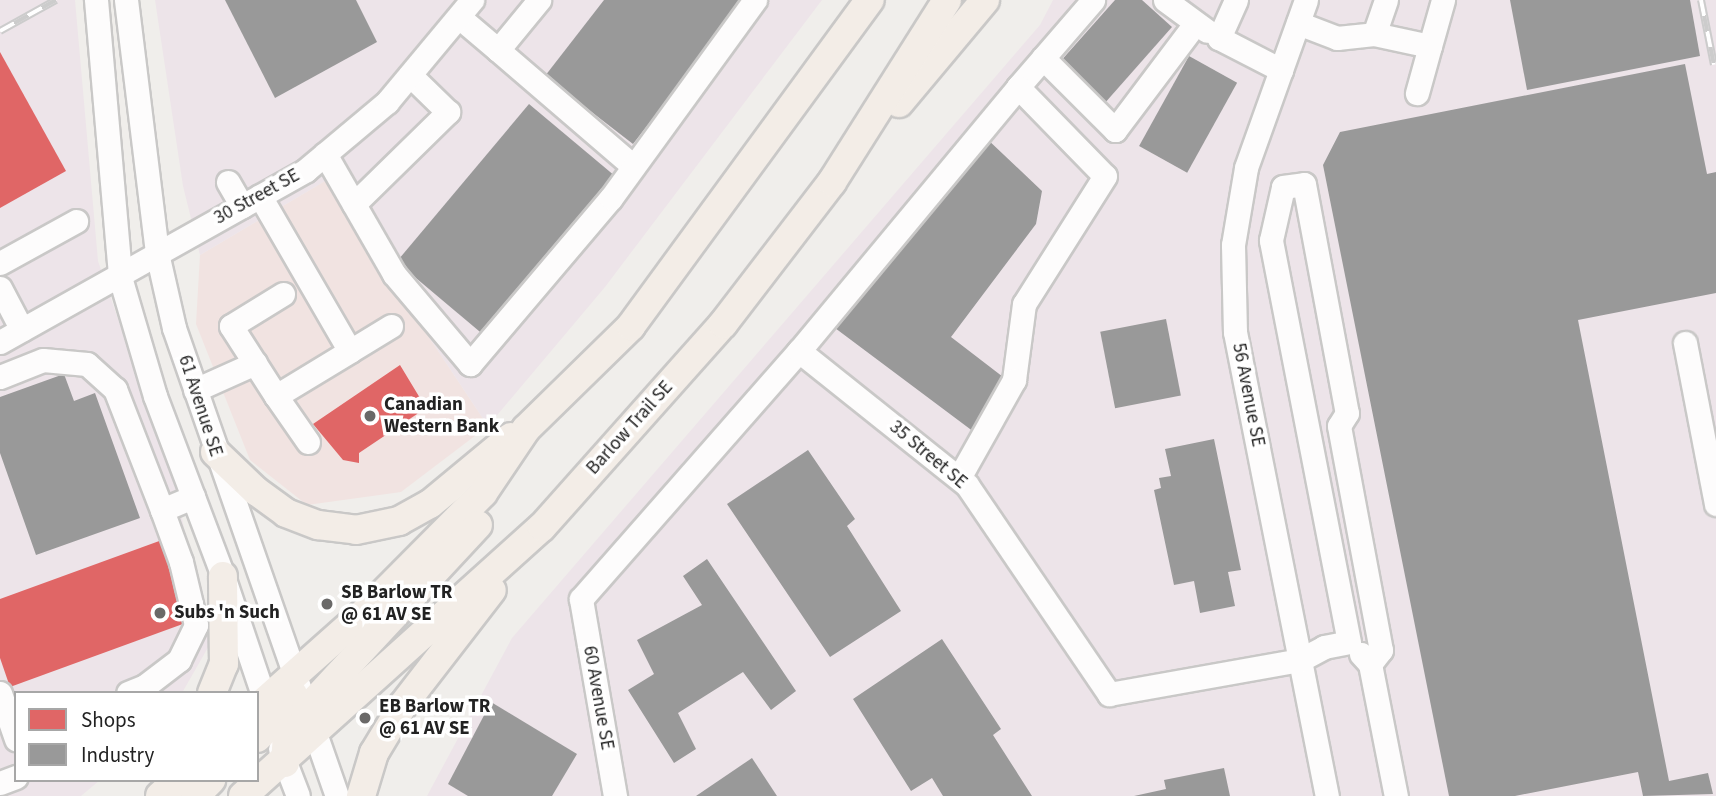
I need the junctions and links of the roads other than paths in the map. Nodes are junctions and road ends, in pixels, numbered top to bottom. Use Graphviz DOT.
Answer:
graph roads {
  1 [pos="96,0"];
  2 [pos="126,0"];
  3 [pos="539,0"];
  4 [pos="755,0"];
  5 [pos="845,0"];
  6 [pos="870,0"];
  7 [pos="947,0"];
  8 [pos="985,0"];
  9 [pos="1093,0"];
  10 [pos="1164,0"];
  11 [pos="1236,0"];
  12 [pos="1306,0"];
  13 [pos="1386,0"];
  14 [pos="1443,0"];
  15 [pos="466,8"];
  16 [pos="1298,23"];
  17 [pos="1195,24"];
  18 [pos="1374,34"];
  19 [pos="1219,38"];
  20 [pos="1430,46"];
  21 [pos="498,50"];
  22 [pos="1043,58"];
  23 [pos="1281,70"];
  24 [pos="410,75"];
  25 [pos="810,84"];
  26 [pos="1018,87"];
  27 [pos="1417,93"];
  28 [pos="325,154"];
  29 [pos="633,166"];
  30 [pos="228,183"];
  31 [pos="832,183"];
  32 [pos="251,201"];
  33 [pos="354,204"];
  34 [pos="75,221"];
  35 [pos="157,253"];
  36 [pos="0,263"];
  37 [pos="120,278"];
  38 [pos="0,288"];
  39 [pos="283,294"];
  40 [pos="391,326"];
  41 [pos="22,330"];
  42 [pos="0,342"];
  43 [pos="1685,343"];
  44 [pos="350,351"];
  45 [pos="799,351"];
  46 [pos="255,363"];
  47 [pos="0,377"];
  48 [pos="195,390"];
  49 [pos="276,396"];
  50 [pos="526,429"];
  51 [pos="308,442"];
  52 [pos="215,452"];
  53 [pos="959,478"];
  54 [pos="484,493"];
  55 [pos="194,497"];
  56 [pos="1716,503"];
  57 [pos="162,510"];
  58 [pos="542,527"];
  59 [pos="223,576"];
  60 [pos="1349,642"];
  61 [pos="1300,660"];
  62 [pos="1370,664"];
  63 [pos="295,677"];
  64 [pos="133,691"];
  65 [pos="213,691"];
  66 [pos="256,691"];
  67 [pos="0,693"];
  68 [pos="263,717"];
  69 [pos="310,723"];
  70 [pos="14,731"];
  71 [pos="285,762"];
  72 [pos="176,782"];
  73 [pos="209,782"];
  74 [pos="160,796"];
  75 [pos="195,796"];
  76 [pos="243,796"];
  77 [pos="298,796"];
  78 [pos="337,796"];
  79 [pos="361,796"];
  80 [pos="615,796"];
  81 [pos="1327,796"];
  82 [pos="1396,796"];
  1 -- 37 [label="street, 61 Avenue SE"];
  2 -- 35 [label="street, 61 Avenue SE"];
  3 -- 21 [label="street"];
  4 -- 29 [label="street"];
  5 -- 25 [label="main road"];
  6 -- 25 [label="main road"];
  7 -- 31 [label="main road, Barlow Trail SE"];
  8 -- 31 [label="main road"];
  9 -- 22 [label="street"];
  10 -- 17 [label="street"];
  11 -- 19 [label="street"];
  12 -- 16 [label="street, 56 Avenue SE"];
  13 -- 18 [label="street"];
  14 -- 20 [label="street"];
  15 -- 21 [label="street"];
  15 -- 24 [label="street, 30 Street SE"];
  16 -- 18 [label="street"];
  16 -- 23 [label="street, 56 Avenue SE"];
  17 -- 19 [label="street"];
  17 -- 22 [label="street"];
  18 -- 20 [label="street"];
  19 -- 23 [label="street"];
  20 -- 27 [label="street"];
  21 -- 29 [label="street"];
  22 -- 26 [label="street"];
  23 -- 61 [label="street, 56 Avenue SE"];
  24 -- 28 [label="street, 30 Street SE"];
  24 -- 33 [label="street"];
  25 -- 50 [label="main road"];
  26 -- 45 [label="street"];
  26 -- 53 [label="street"];
  28 -- 32 [label="street, 30 Street SE"];
  28 -- 33 [label="street"];
  29 -- 33 [label="street"];
  30 -- 32 [label="street"];
  31 -- 58 [label="main road, Barlow Trail SE"];
  32 -- 35 [label="street, 30 Street SE"];
  32 -- 44 [label="street"];
  34 -- 36 [label="street"];
  35 -- 37 [label="street, 30 Street SE"];
  35 -- 48 [label="street, 61 Avenue SE"];
  37 -- 41 [label="street, 30 Street SE"];
  37 -- 55 [label="street, 61 Avenue SE"];
  38 -- 41 [label="street"];
  39 -- 46 [label="street"];
  40 -- 44 [label="street"];
  41 -- 42 [label="street, 30 Street SE"];
  43 -- 56 [label="street"];
  44 -- 49 [label="street"];
  45 -- 53 [label="street, 35 Street SE"];
  45 -- 80 [label="street, 60 Avenue SE"];
  46 -- 48 [label="street"];
  46 -- 49 [label="street"];
  47 -- 57 [label="street"];
  48 -- 52 [label="street, 61 Avenue SE"];
  49 -- 51 [label="street"];
  50 -- 52 [label="main road"];
  50 -- 54 [label="main road"];
  52 -- 63 [label="street, 61 Avenue SE"];
  53 -- 61 [label="street, 35 Street SE"];
  54 -- 63 [label="main road"];
  54 -- 69 [label="main road"];
  55 -- 57 [label="street"];
  55 -- 59 [label="street, 61 Avenue SE"];
  57 -- 64 [label="street"];
  58 -- 69 [label="main road, Barlow Trail SE"];
  58 -- 79 [label="main road"];
  59 -- 65 [label="main road"];
  59 -- 66 [label="street, 61 Avenue SE"];
  60 -- 61 [label="street"];
  60 -- 62 [label="street"];
  60 -- 62 [label="street"];
  61 -- 81 [label="street, 56 Avenue SE"];
  62 -- 82 [label="street"];
  63 -- 68 [label="main road"];
  63 -- 69 [label="street, 61 Avenue SE"];
  67 -- 70 [label="street"];
  68 -- 71 [label="street, 61 Avenue SE"];
  69 -- 71 [label="main road, Barlow Trail SE"];
  69 -- 78 [label="street, 61 Avenue SE"];
  71 -- 76 [label="main road, Barlow Trail SE"];
  71 -- 77 [label="street, 61 Avenue SE"];
  72 -- 74 [label="main road"];
  73 -- 75 [label="main road"];
}
